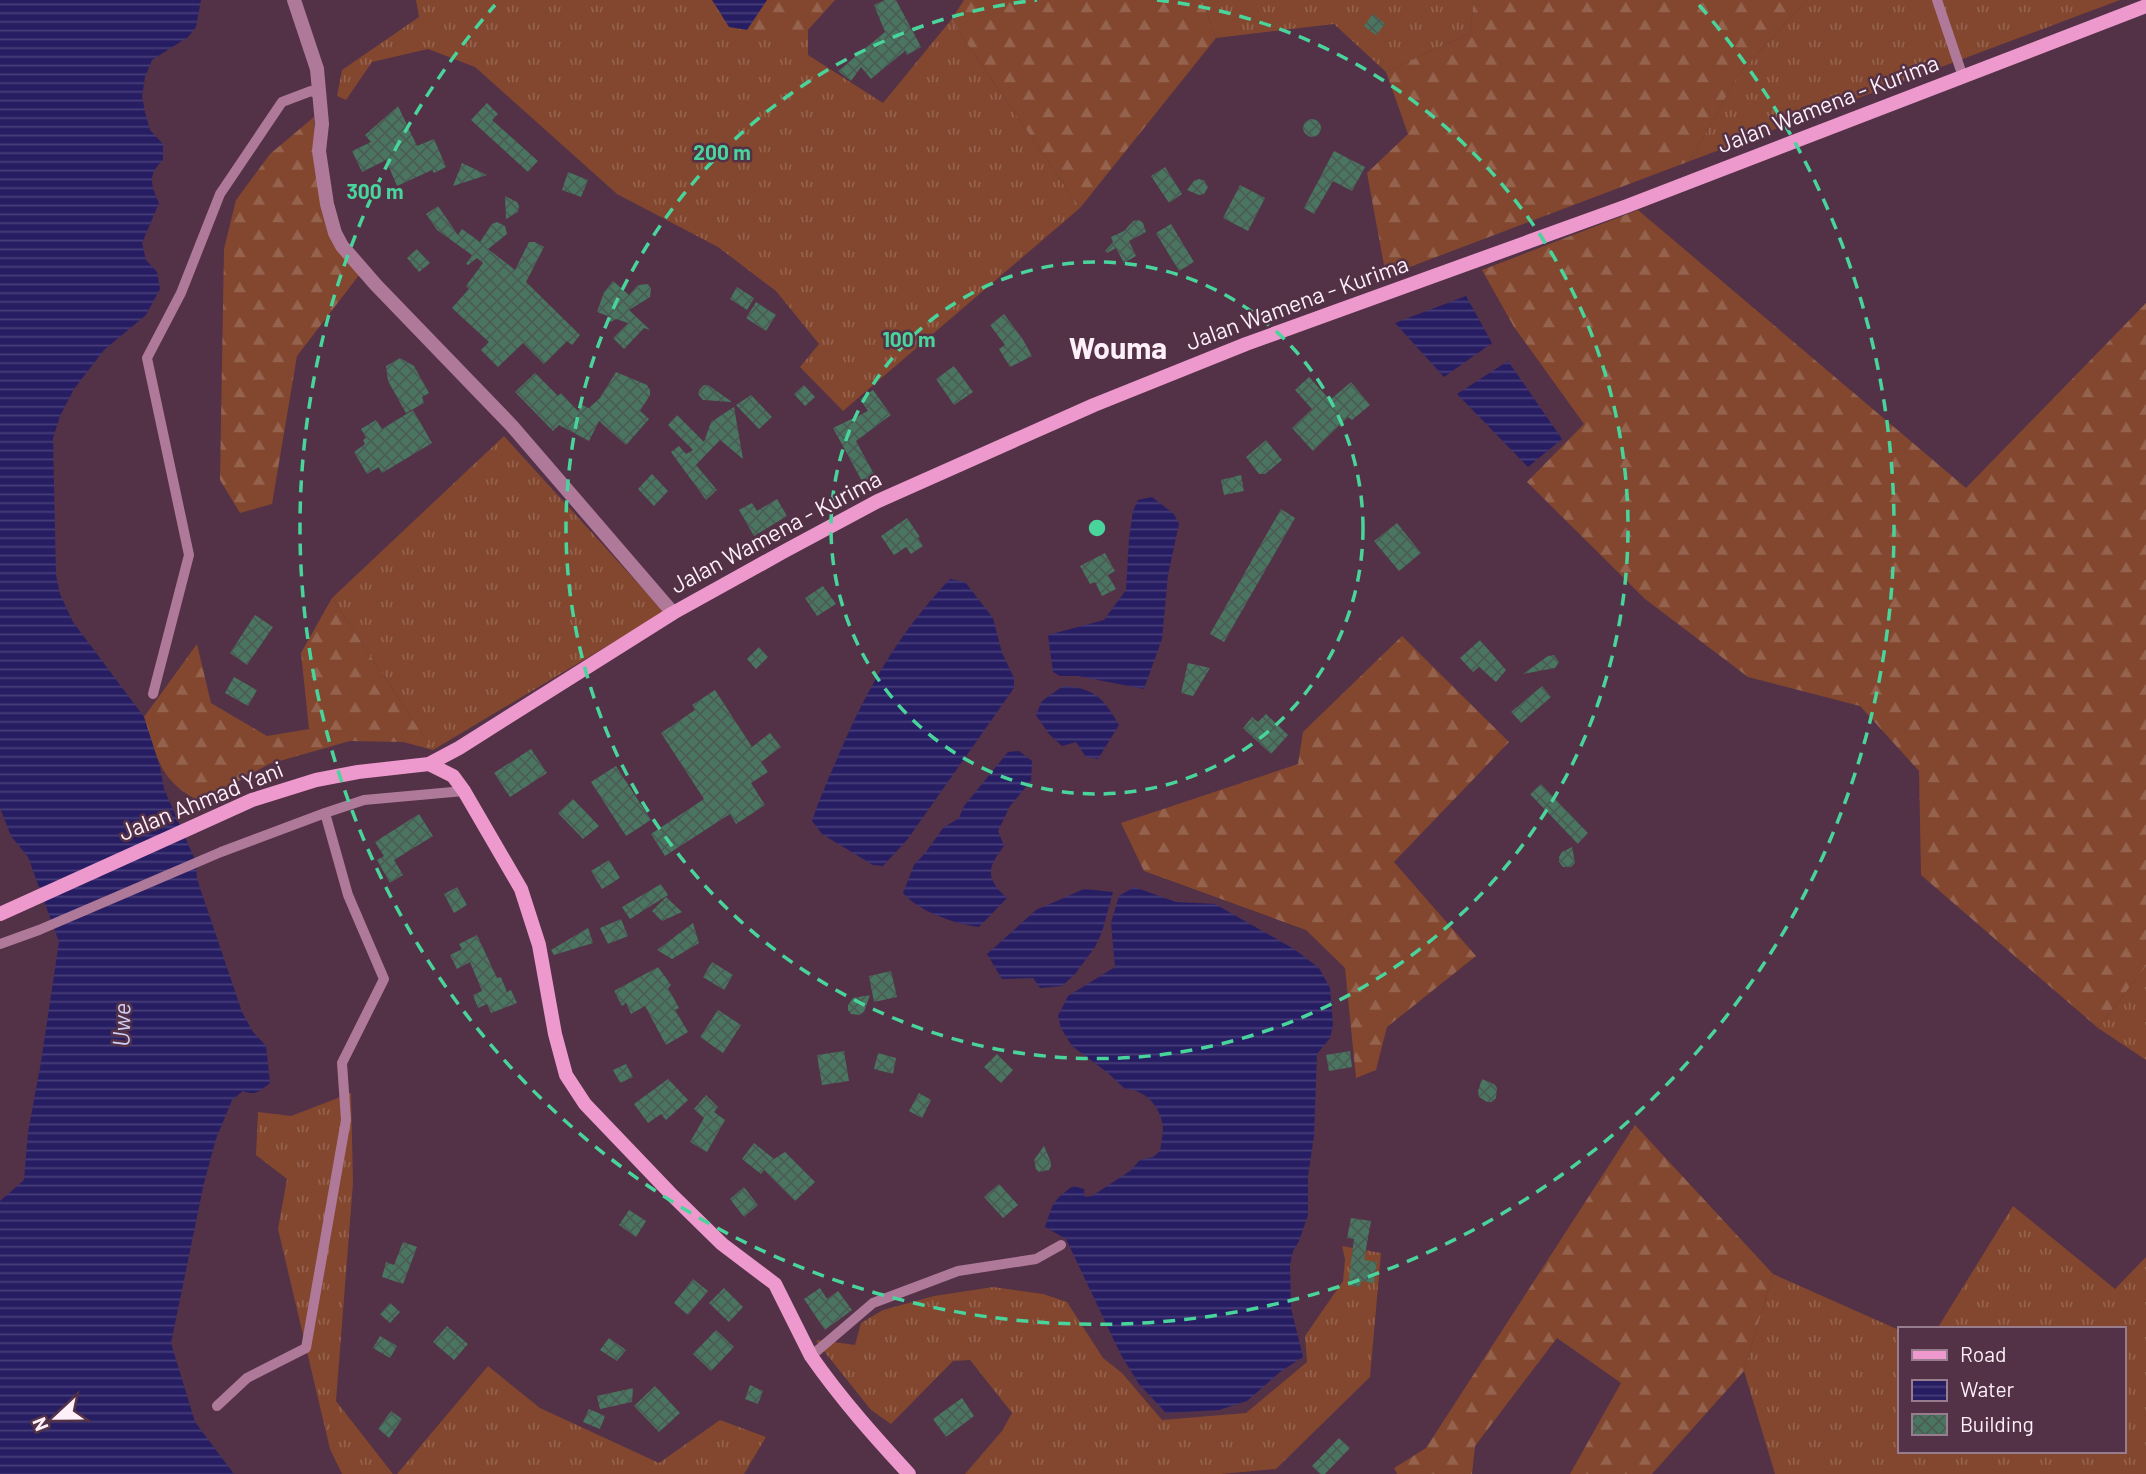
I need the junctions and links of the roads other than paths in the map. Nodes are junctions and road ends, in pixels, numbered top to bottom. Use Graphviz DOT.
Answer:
graph roads {
  1 [pos="294,0"];
  2 [pos="1937,0"];
  3 [pos="2146,6"];
  4 [pos="1963,77"];
  5 [pos="321,95"];
  6 [pos="673,614"];
  7 [pos="153,694"];
  8 [pos="429,764"];
  9 [pos="464,791"];
  10 [pos="325,813"];
  11 [pos="0,914"];
  12 [pos="0,944"];
  13 [pos="1061,1245"];
  14 [pos="811,1356"];
  15 [pos="217,1406"];
  16 [pos="909,1474"];
  1 -- 5 [label="street"];
  2 -- 4 [label="lane"];
  3 -- 4 [label="main road, Jalan Wamena - Kurima"];
  4 -- 6 [label="main road, Jalan Wamena - Kurima"];
  5 -- 6 [label="street"];
  5 -- 7 [label="lane"];
  6 -- 8 [label="main road, Jalan Wamena - Kurima"];
  8 -- 9 [label="main road"];
  8 -- 11 [label="main road, Jalan Ahmad Yani"];
  9 -- 10 [label="lane"];
  9 -- 14 [label="main road"];
  10 -- 12 [label="lane"];
  10 -- 15 [label="lane"];
  13 -- 14 [label="lane"];
  14 -- 16 [label="main road"];
}
